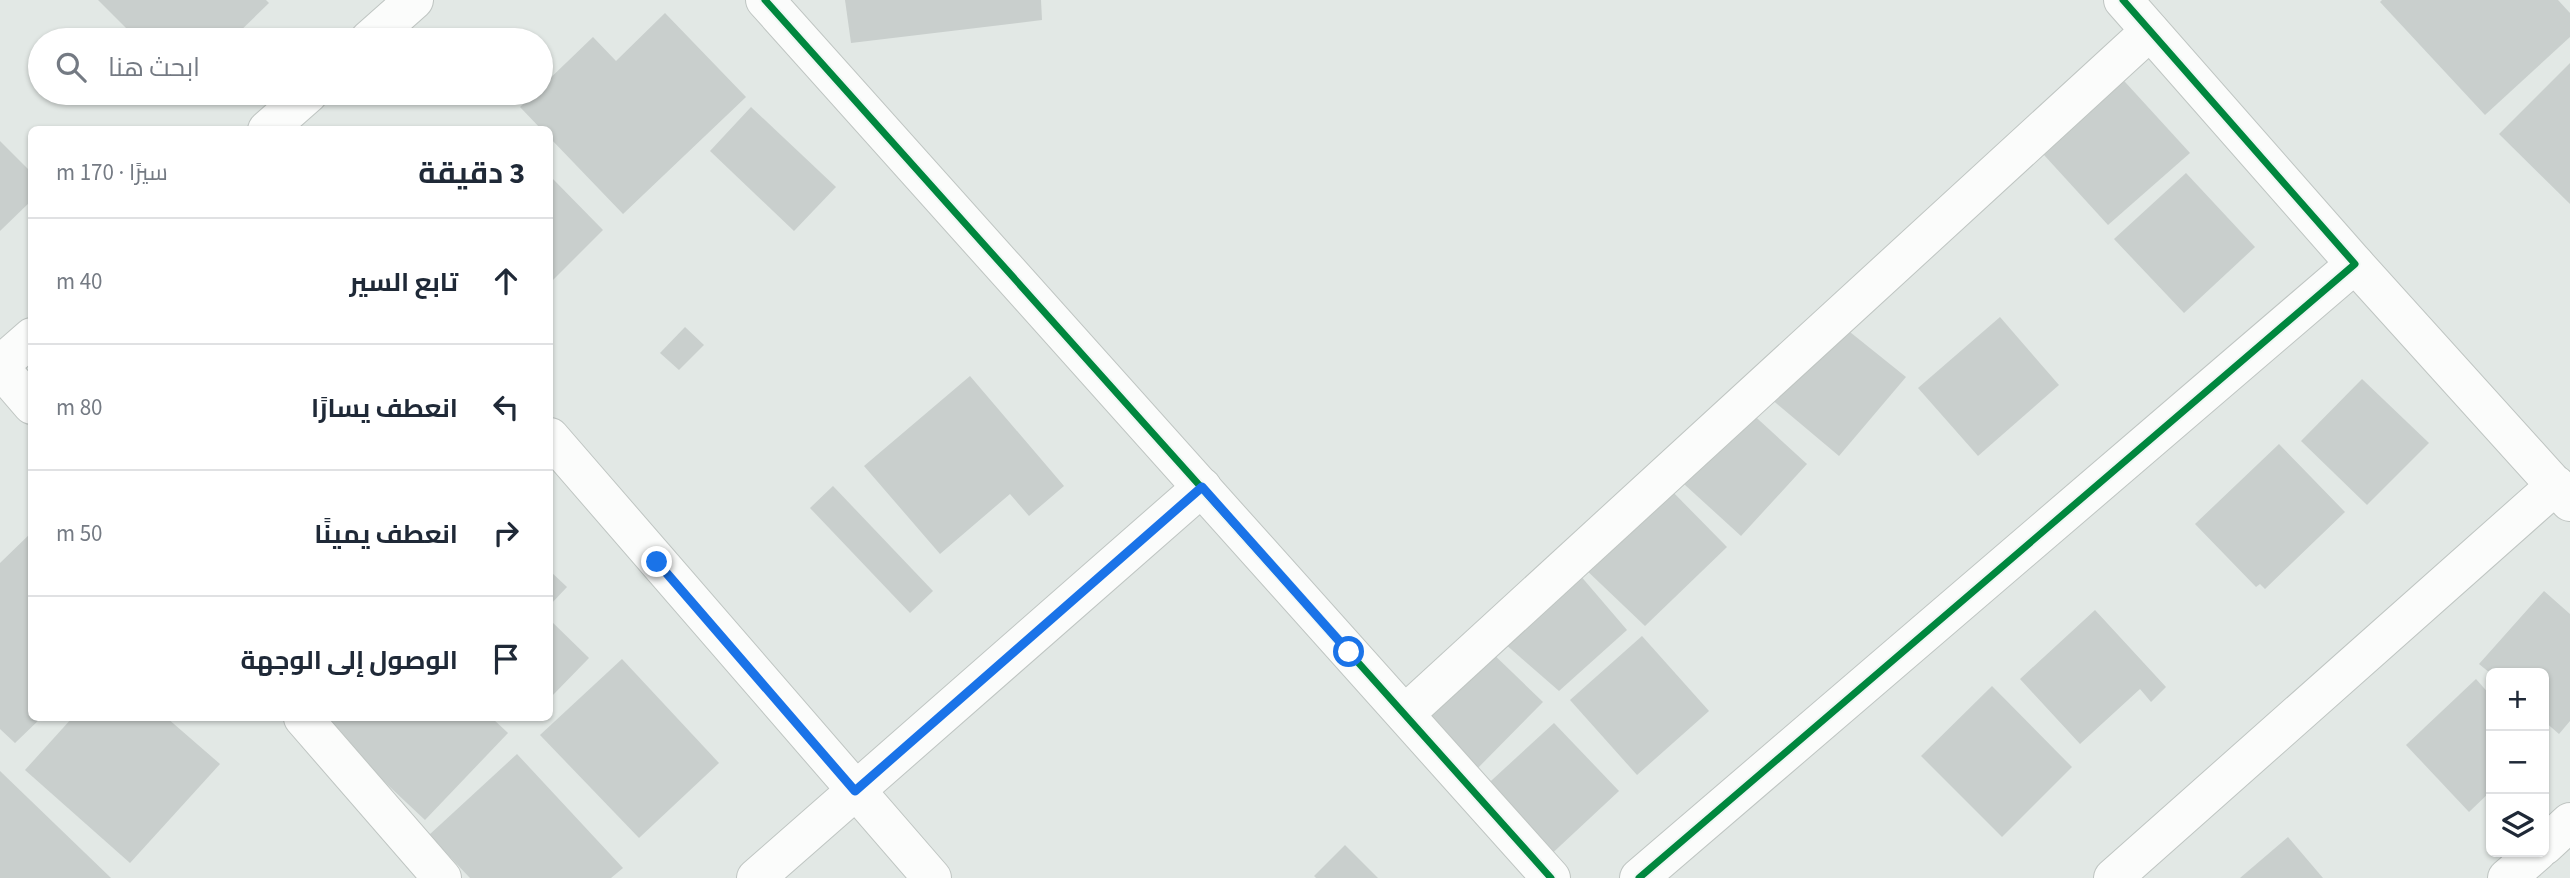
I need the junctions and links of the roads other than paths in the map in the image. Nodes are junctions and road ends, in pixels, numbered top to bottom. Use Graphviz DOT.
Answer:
graph roads {
  1 [pos="414,0"];
  2 [pos="765,0"];
  3 [pos="2123,0"];
  4 [pos="382,28"];
  5 [pos="2150,31"];
  6 [pos="297,105"];
  7 [pos="277,126"];
  8 [pos="2355,264"];
  9 [pos="28,342"];
  10 [pos="0,367"];
  11 [pos="28,400"];
  12 [pos="553,440"];
  13 [pos="1202,487"];
  14 [pos="2563,493"];
  15 [pos="1405,714"];
  16 [pos="306,721"];
  17 [pos="855,791"];
  18 [pos="2570,822"];
  19 [pos="2549,841"];
  20 [pos="2531,857"];
  21 [pos="442,878"];
  22 [pos="757,878"];
  23 [pos="932,878"];
  24 [pos="1551,878"];
  25 [pos="1639,878"];
  26 [pos="2113,878"];
  27 [pos="2507,878"];
  1 -- 4 [label="street"];
  2 -- 13 [label="street"];
  3 -- 5 [label="street"];
  5 -- 8 [label="street"];
  5 -- 15 [label="street"];
  6 -- 7 [label="street"];
  8 -- 14 [label="street"];
  8 -- 25 [label="street"];
  9 -- 10 [label="street"];
  10 -- 11 [label="street"];
  12 -- 17 [label="street"];
  13 -- 15 [label="street"];
  13 -- 17 [label="street"];
  14 -- 26 [label="street"];
  15 -- 24 [label="street"];
  16 -- 21 [label="street"];
  17 -- 22 [label="street"];
  17 -- 23 [label="street"];
  18 -- 19 [label="street"];
  20 -- 27 [label="street"];
}
